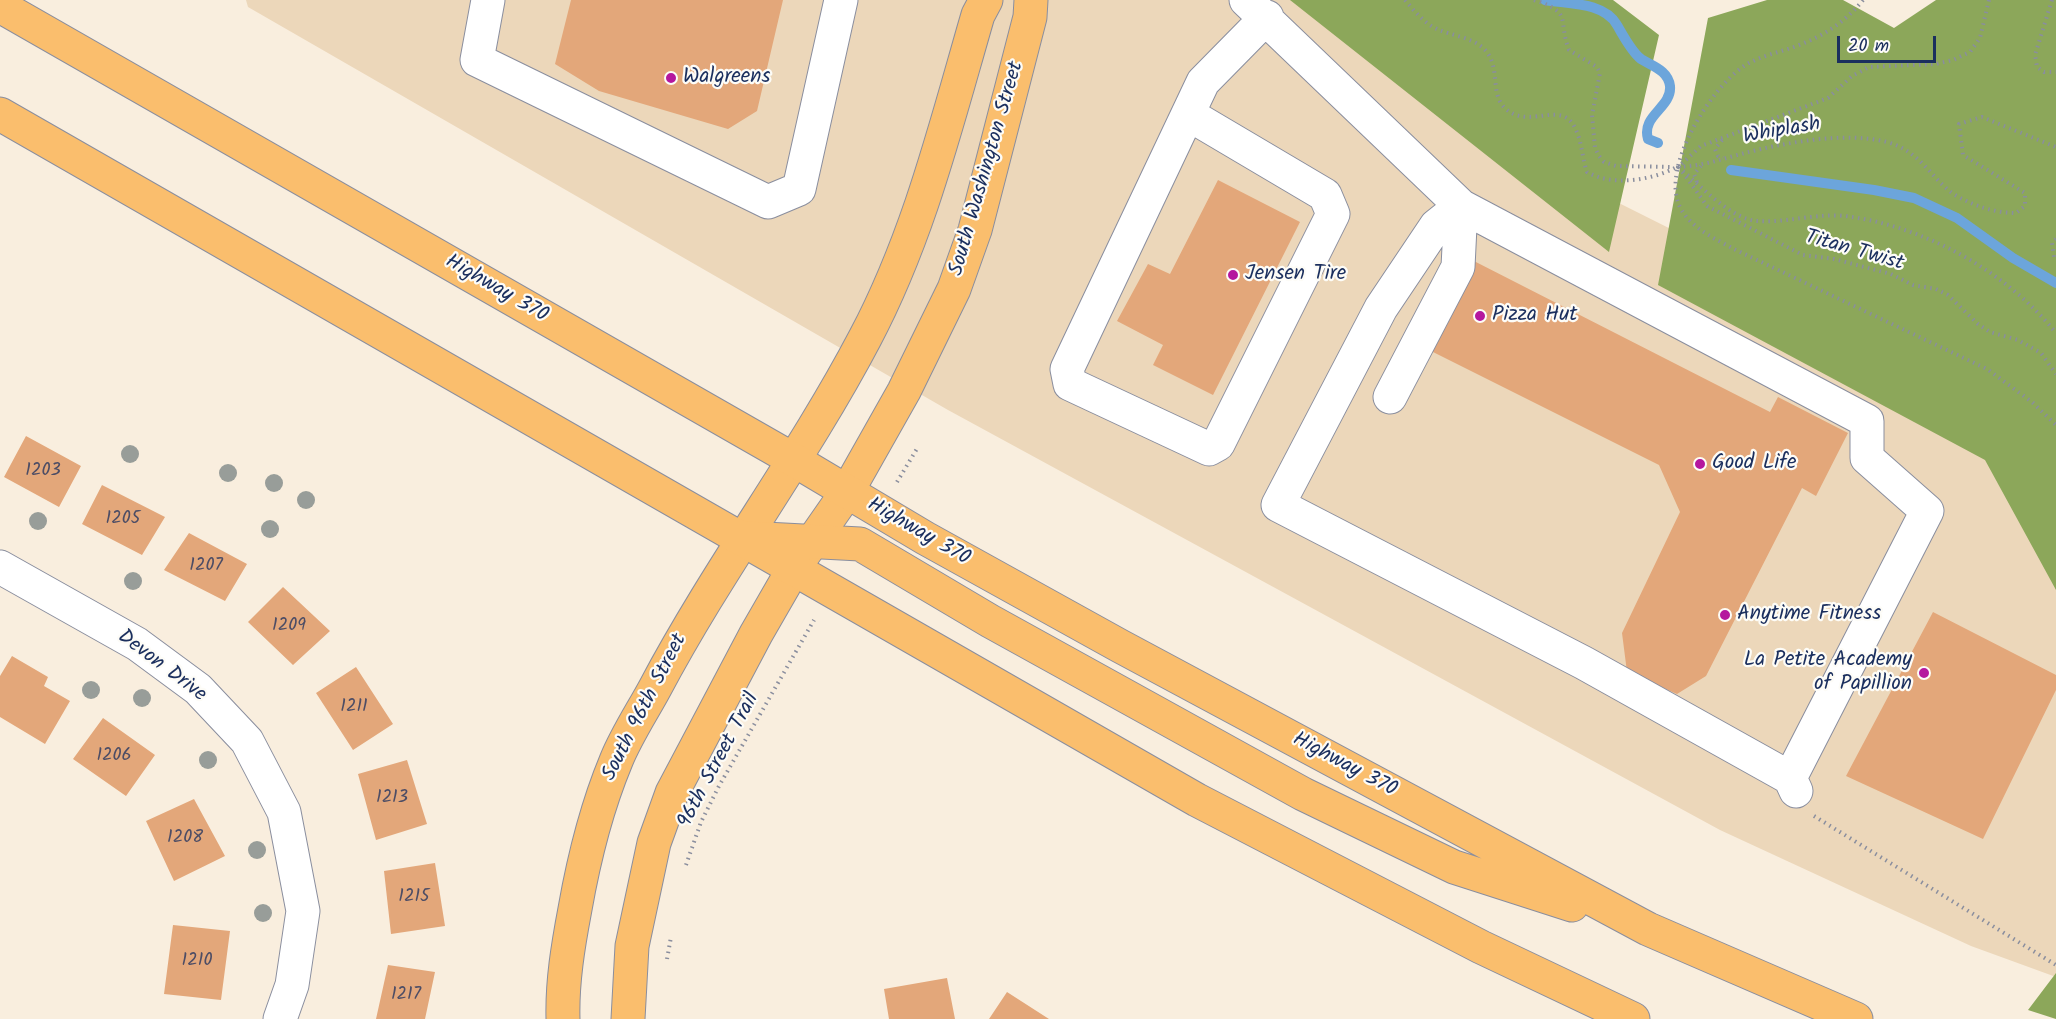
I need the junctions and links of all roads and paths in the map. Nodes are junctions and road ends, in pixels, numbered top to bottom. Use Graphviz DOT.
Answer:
graph roads {
  1 [pos="488,0"];
  2 [pos="841,0"];
  3 [pos="986,0"];
  4 [pos="1031,0"];
  5 [pos="1405,0"];
  6 [pos="1534,0"];
  7 [pos="1863,0"];
  8 [pos="1989,0"];
  9 [pos="2052,0"];
  10 [pos="0,6"];
  11 [pos="1257,9"];
  12 [pos="2056,72"];
  13 [pos="0,114"];
  14 [pos="1188,114"];
  15 [pos="1725,137"];
  16 [pos="2056,147"];
  17 [pos="1725,159"];
  18 [pos="1678,166"];
  19 [pos="1702,166"];
  20 [pos="1699,185"];
  21 [pos="1461,206"];
  22 [pos="2056,239"];
  23 [pos="2056,257"];
  24 [pos="2056,333"];
  25 [pos="2056,374"];
  26 [pos="1390,397"];
  27 [pos="2056,425"];
  28 [pos="794,460"];
  29 [pos="847,492"];
  30 [pos="741,538"];
  31 [pos="812,541"];
  32 [pos="0,567"];
  33 [pos="794,568"];
  34 [pos="808,630"];
  35 [pos="1793,785"];
  36 [pos="684,873"];
  37 [pos="1648,929"];
  38 [pos="672,932"];
  39 [pos="667,963"];
  40 [pos="2056,965"];
  41 [pos="280,1019"];
  42 [pos="563,1019"];
  43 [pos="628,1019"];
  44 [pos="1634,1019"];
  45 [pos="1856,1019"];
  1 -- 2 [label="street"];
  3 -- 28 [label="main road"];
  4 -- 29 [label="main road, South Washington Street"];
  5 -- 18 [label="path"];
  6 -- 18 [label="path"];
  7 -- 18 [label="path"];
  8 -- 15 [label="path, Whiplash"];
  9 -- 12 [label="path"];
  10 -- 28 [label="main road, Highway 370"];
  11 -- 14 [label="street"];
  11 -- 21 [label="street"];
  13 -- 30 [label="main road"];
  14 -- 14 [label="street"];
  15 -- 17 [label="path"];
  15 -- 18 [label="path, Whiplash"];
  16 -- 17 [label="path, Whiplash"];
  17 -- 19 [label="path, Whiplash"];
  18 -- 19 [label="path, Whiplash"];
  18 -- 20 [label="path, Titan Twist"];
  18 -- 25 [label="path, Titan Twist"];
  18 -- 27 [label="path"];
  19 -- 20 [label="path"];
  20 -- 24 [label="path, Titan Twist"];
  21 -- 26 [label="street"];
  21 -- 35 [label="street"];
  21 -- 35 [label="street"];
  22 -- 23 [label="path"];
  28 -- 29 [label="main road, Highway 370"];
  28 -- 30 [label="main road, South 96th Street"];
  29 -- 31 [label="main road"];
  29 -- 37 [label="main road, Highway 370"];
  30 -- 31 [label="main road"];
  30 -- 33 [label="main road"];
  30 -- 42 [label="main road, South 96th Street"];
  31 -- 33 [label="main road"];
  31 -- 37 [label="main road"];
  32 -- 41 [label="street, Devon Drive"];
  33 -- 43 [label="main road"];
  33 -- 44 [label="main road"];
  34 -- 36 [label="path, 96th Street Trail"];
  35 -- 40 [label="path"];
  37 -- 45 [label="main road, Highway 370"];
  38 -- 39 [label="path"];
}
